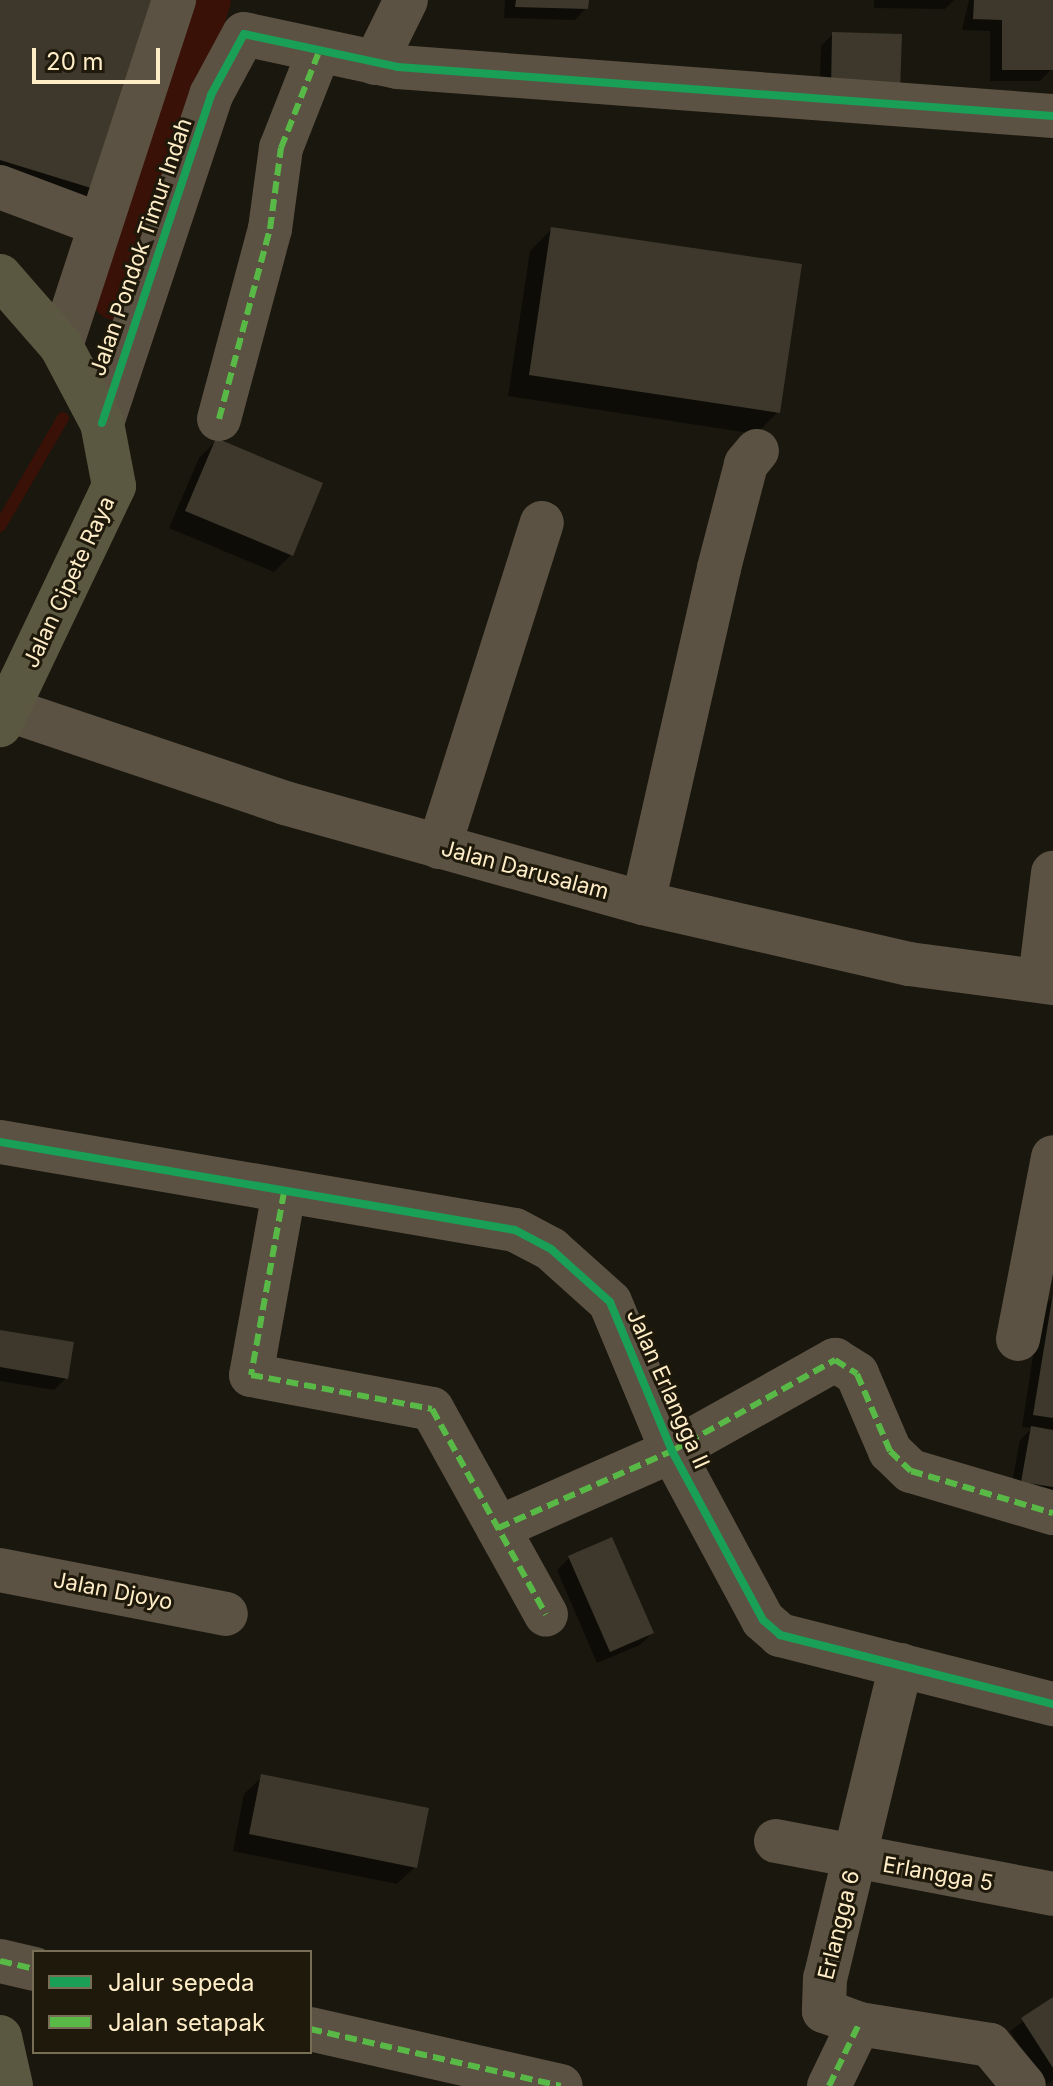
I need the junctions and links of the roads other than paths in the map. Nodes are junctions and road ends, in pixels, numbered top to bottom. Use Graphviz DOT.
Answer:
graph roads {
  1 [pos="174,0"];
  2 [pos="406,0"];
  3 [pos="318,54"];
  4 [pos="375,63"];
  5 [pos="1053,116"];
  6 [pos="0,187"];
  7 [pos="96,223"];
  8 [pos="0,276"];
  9 [pos="61,346"];
  10 [pos="219,419"];
  11 [pos="102,423"];
  12 [pos="757,451"];
  13 [pos="542,523"];
  14 [pos="4,718"];
  15 [pos="439,847"];
  16 [pos="1053,873"];
  17 [pos="643,903"];
  18 [pos="1046,982"];
  19 [pos="0,1142"];
  20 [pos="1053,1160"];
  21 [pos="284,1192"];
  22 [pos="1018,1339"];
  23 [pos="672,1451"];
  24 [pos="1053,1513"];
  25 [pos="498,1528"];
  26 [pos="0,1570"];
  27 [pos="226,1614"];
  28 [pos="546,1615"];
  29 [pos="901,1665"];
  30 [pos="1053,1704"];
  31 [pos="776,1841"];
  32 [pos="856,1859"];
  33 [pos="1053,1894"];
  34 [pos="0,1961"];
  35 [pos="32,1969"];
  36 [pos="859,2024"];
  37 [pos="312,2029"];
  38 [pos="0,2037"];
  39 [pos="11,2086"];
  40 [pos="561,2086"];
  41 [pos="829,2086"];
  42 [pos="1024,2086"];
  1 -- 7 [label="street, Jalan Pondok Timur Indah"];
  2 -- 4 [label="street"];
  3 -- 4 [label="street, Jalan Pondok Timur Indah"];
  3 -- 10 [label="street"];
  3 -- 11 [label="street, Jalan Pondok Timur Indah"];
  4 -- 5 [label="street, Jalan Pondok Timur Indah"];
  6 -- 7 [label="street"];
  7 -- 9 [label="street, Jalan Pondok Timur Indah"];
  8 -- 9 [label="main road, Jalan Cipete Raya"];
  9 -- 11 [label="main road, Jalan Cipete Raya"];
  11 -- 14 [label="main road, Jalan Cipete Raya"];
  12 -- 17 [label="street"];
  13 -- 15 [label="street"];
  14 -- 15 [label="street, Jalan Darusalam"];
  15 -- 17 [label="street, Jalan Darusalam"];
  16 -- 18 [label="street"];
  17 -- 18 [label="street, Jalan Darusalam"];
  19 -- 21 [label="street, Jalan Erlangga II"];
  20 -- 22 [label="street"];
  21 -- 23 [label="street, Jalan Erlangga II"];
  21 -- 25 [label="street"];
  23 -- 24 [label="street"];
  23 -- 25 [label="street"];
  23 -- 29 [label="street, Jalan Erlangga II"];
  25 -- 28 [label="street"];
  26 -- 27 [label="street, Jalan Djoyo"];
  29 -- 30 [label="street, Jalan Erlangga II"];
  29 -- 32 [label="street, Erlangga 6"];
  31 -- 32 [label="street, Erlangga 5"];
  32 -- 33 [label="street, Erlangga 5"];
  32 -- 36 [label="street, Erlangga 6"];
  34 -- 35 [label="street"];
  36 -- 41 [label="street"];
  36 -- 42 [label="street, Erlangga 6"];
  37 -- 40 [label="street"];
  38 -- 39 [label="main road"];
}
